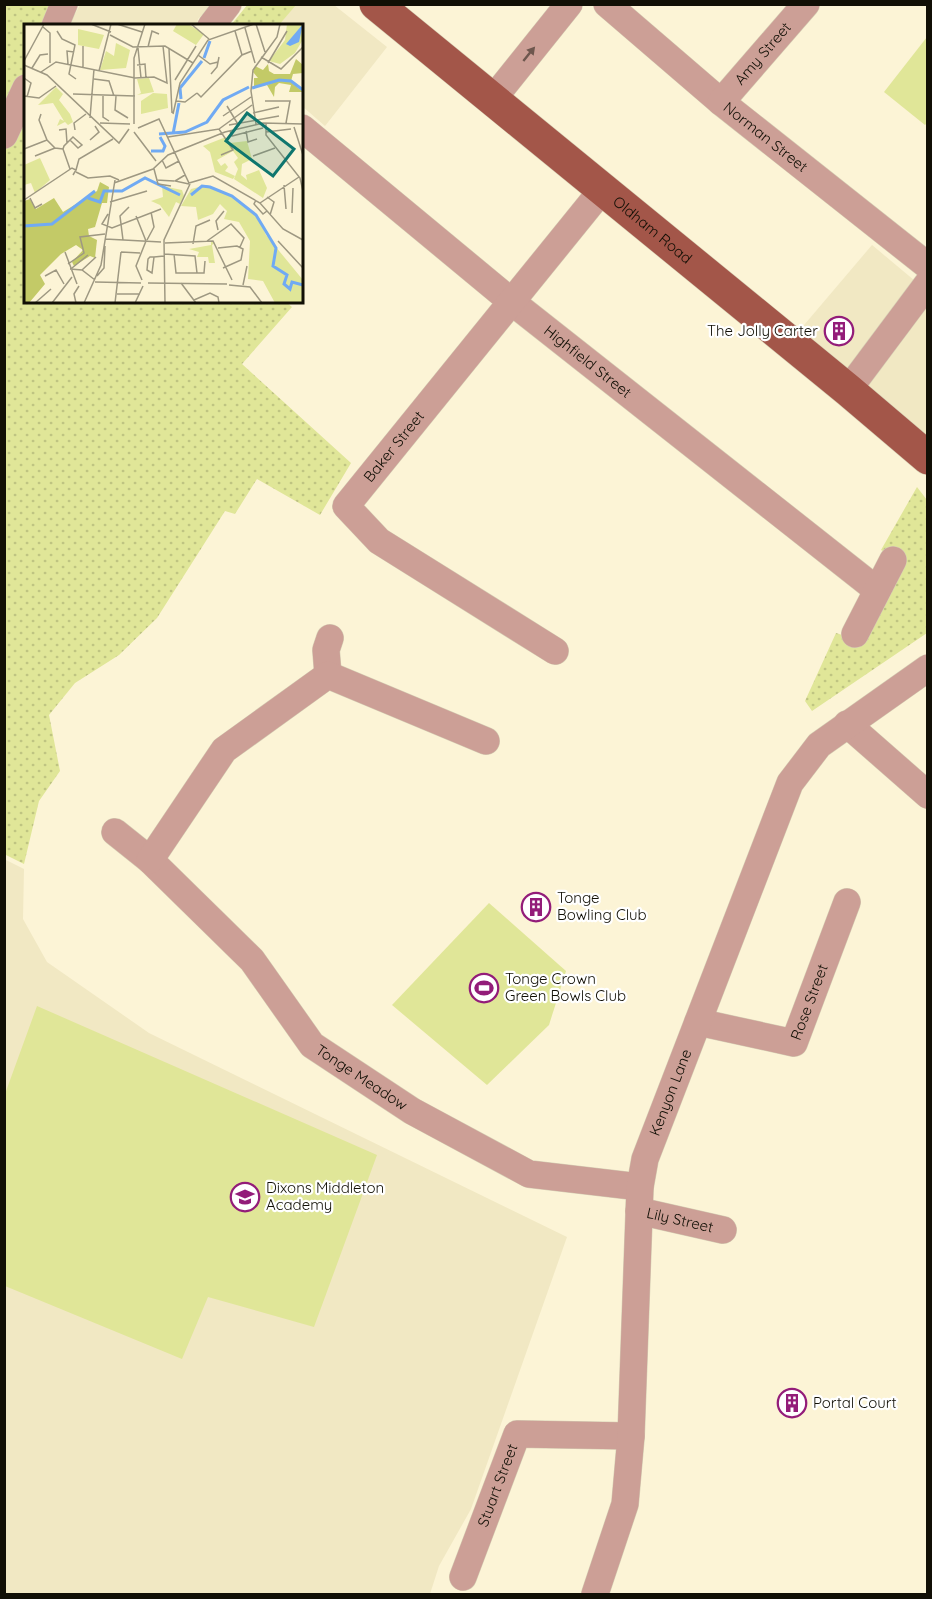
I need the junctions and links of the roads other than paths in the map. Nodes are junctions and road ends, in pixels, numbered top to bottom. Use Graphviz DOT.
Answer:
graph roads {
  1 [pos="64,4"];
  2 [pos="228,4"];
  3 [pos="376,4"];
  4 [pos="569,4"];
  5 [pos="607,4"];
  6 [pos="806,4"];
  7 [pos="56,24"];
  8 [pos="213,24"];
  9 [pos="24,92"];
  10 [pos="492,100"];
  11 [pos="721,102"];
  12 [pos="303,129"];
  13 [pos="4,135"];
  14 [pos="602,190"];
  15 [pos="927,266"];
  16 [pos="927,283"];
  17 [pos="512,302"];
  18 [pos="848,390"];
  19 [pos="927,458"];
  20 [pos="893,560"];
  21 [pos="877,590"];
  22 [pos="855,634"];
  23 [pos="330,638"];
  24 [pos="555,651"];
  25 [pos="927,668"];
  26 [pos="328,675"];
  27 [pos="847,724"];
  28 [pos="486,741"];
  29 [pos="927,795"];
  30 [pos="115,832"];
  31 [pos="150,860"];
  32 [pos="847,902"];
  33 [pos="698,1022"];
  34 [pos="639,1199"];
  35 [pos="723,1230"];
  36 [pos="631,1436"];
  37 [pos="463,1577"];
  38 [pos="595,1594"];
  1 -- 7 [label="street"];
  2 -- 8 [label="street"];
  3 -- 10 [label="main road, Oldham Road"];
  10 -- 4 [label="street, one-way"];
  5 -- 11 [label="street, Norman Street"];
  6 -- 11 [label="street, Amy Street"];
  9 -- 13 [label="street"];
  10 -- 14 [label="main road, Oldham Road"];
  11 -- 15 [label="street, Norman Street"];
  12 -- 17 [label="street, Highfield Street"];
  14 -- 17 [label="street, Baker Street"];
  14 -- 18 [label="main road, Oldham Road"];
  16 -- 18 [label="street"];
  17 -- 21 [label="street, Highfield Street"];
  17 -- 24 [label="street, Baker Street"];
  18 -- 19 [label="main road, Oldham Road"];
  20 -- 21 [label="street"];
  21 -- 22 [label="street"];
  23 -- 26 [label="street"];
  25 -- 27 [label="street, Kenyon Lane"];
  26 -- 28 [label="street"];
  26 -- 31 [label="street"];
  27 -- 29 [label="street"];
  27 -- 33 [label="street, Kenyon Lane"];
  30 -- 31 [label="street, Tonge Meadow"];
  31 -- 34 [label="street, Tonge Meadow"];
  32 -- 33 [label="street, Rose Street"];
  33 -- 34 [label="street, Kenyon Lane"];
  34 -- 35 [label="street, Lily Street"];
  34 -- 36 [label="street, Kenyon Lane"];
  36 -- 37 [label="street, Stuart Street"];
  36 -- 38 [label="street, Kenyon Lane"];
}
